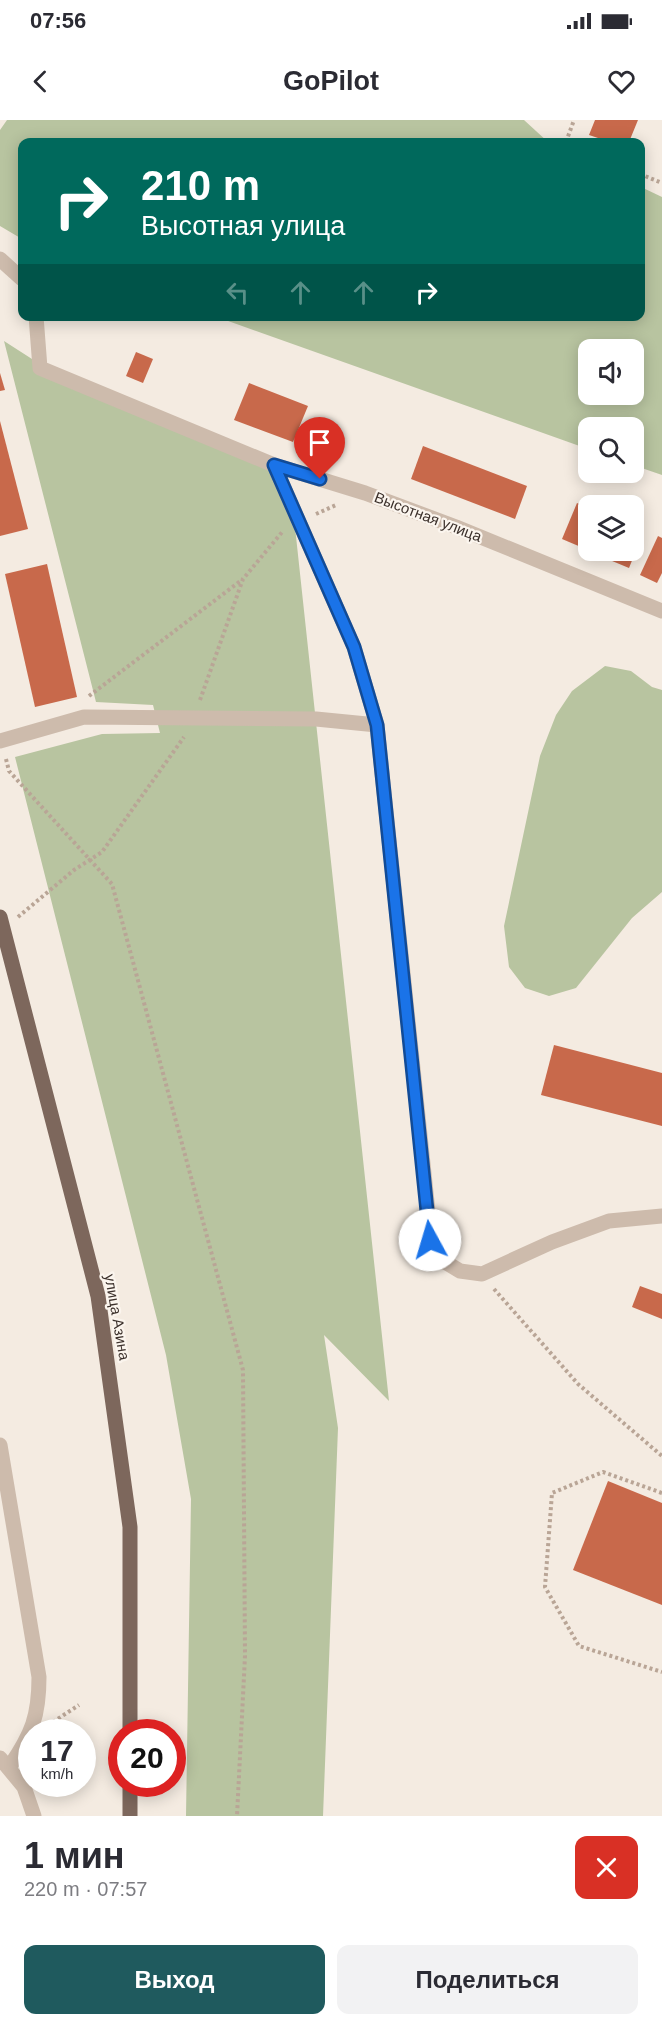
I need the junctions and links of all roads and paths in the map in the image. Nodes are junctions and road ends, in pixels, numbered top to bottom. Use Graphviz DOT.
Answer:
graph roads {
  1 [pos="574,120"];
  2 [pos="567,138"];
  3 [pos="645,176"];
  4 [pos="662,183"];
  5 [pos="0,259"];
  6 [pos="18,275"];
  7 [pos="36,321"];
  8 [pos="274,465"];
  9 [pos="243,579"];
  10 [pos="662,611"];
  11 [pos="87,698"];
  12 [pos="377,725"];
  13 [pos="0,741"];
  14 [pos="1,926"];
  15 [pos="662,1216"];
  16 [pos="482,1275"];
  17 [pos="0,1445"];
  18 [pos="662,1456"];
  19 [pos="662,1493"];
  20 [pos="7,1534"];
  21 [pos="662,1672"];
  22 [pos="79,1705"];
  23 [pos="58,1719"];
  24 [pos="130,1719"];
  25 [pos="5,1762"];
  26 [pos="130,1797"];
  27 [pos="33,1816"];
  28 [pos="129,1816"];
  29 [pos="237,1816"];
  1 -- 2 [label="path"];
  3 -- 4 [label="path"];
  5 -- 6 [label="street"];
  7 -- 8 [label="street, Высотная улица"];
  8 -- 10 [label="street, Высотная улица"];
  8 -- 12 [label="street"];
  9 -- 11 [label="path"];
  12 -- 13 [label="street"];
  12 -- 16 [label="street"];
  13 -- 29 [label="path"];
  14 -- 24 [label="main road, улица Азина"];
  15 -- 16 [label="street"];
  16 -- 18 [label="path"];
  17 -- 20 [label="street"];
  19 -- 21 [label="path"];
  20 -- 25 [label="street"];
  22 -- 23 [label="path"];
  25 -- 27 [label="street"];
  26 -- 28 [label="main road"];
}
